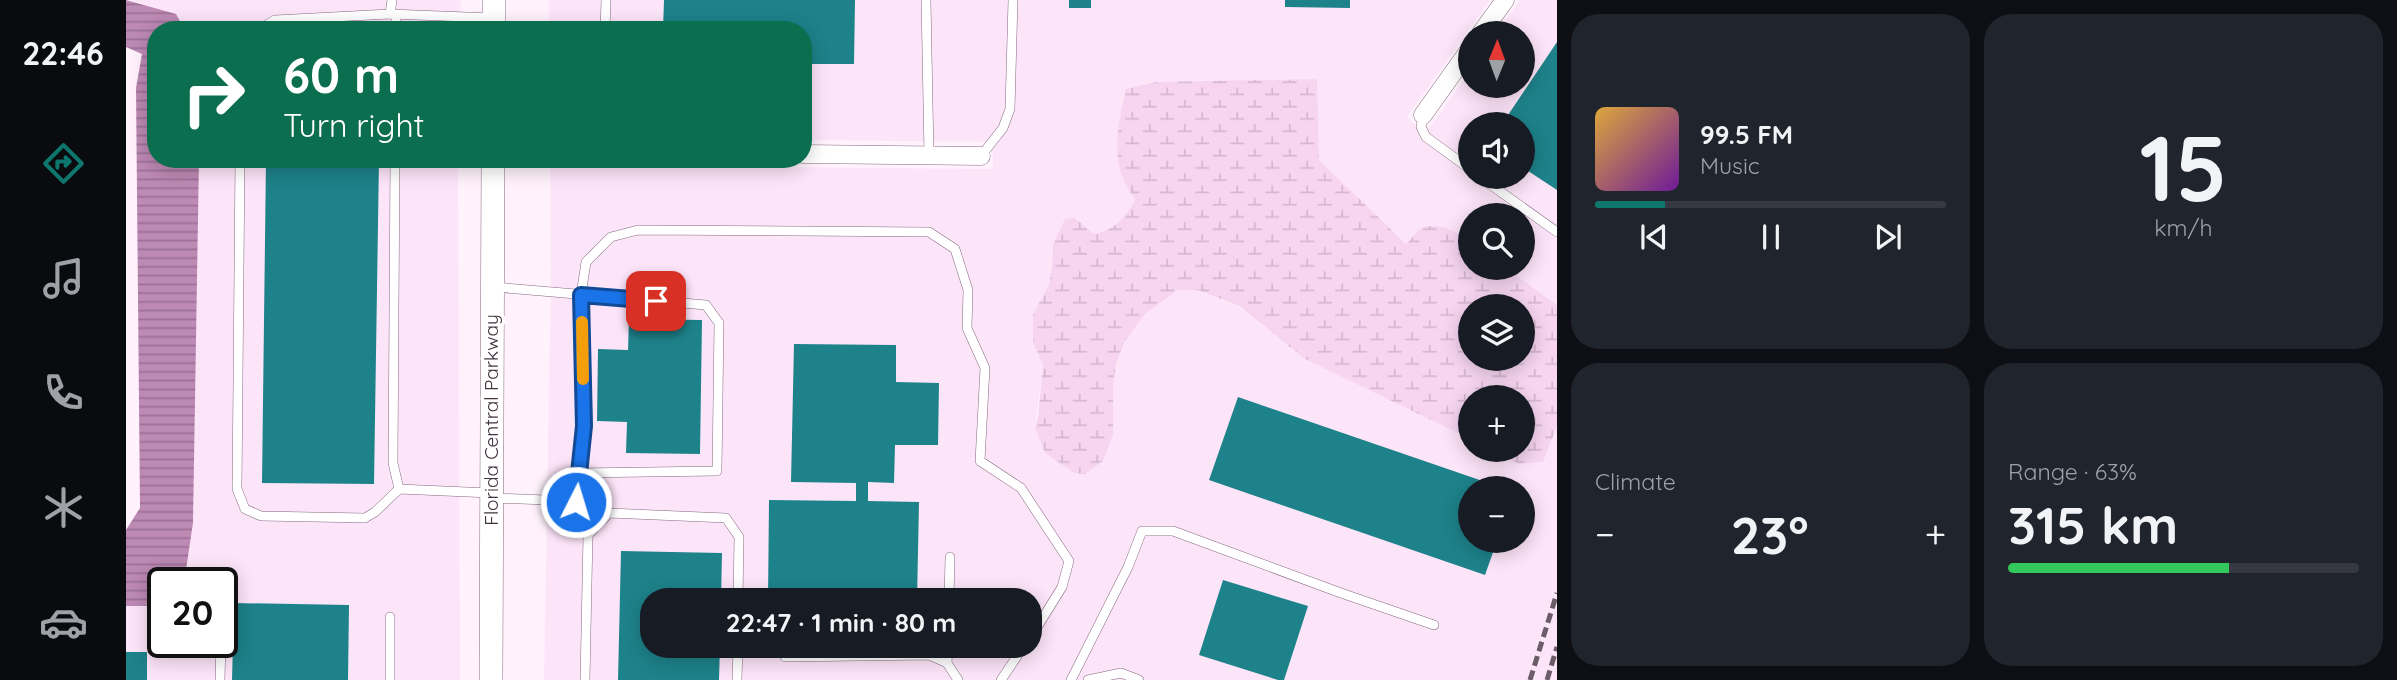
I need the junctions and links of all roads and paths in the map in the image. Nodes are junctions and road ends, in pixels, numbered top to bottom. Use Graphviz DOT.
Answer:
graph roads {
  1 [pos="392,0"];
  2 [pos="606,0"];
  3 [pos="926,0"];
  4 [pos="1013,0"];
  5 [pos="1505,0"];
  6 [pos="393,14"];
  7 [pos="494,16"];
  8 [pos="273,21"];
  9 [pos="394,21"];
  10 [pos="605,21"];
  11 [pos="1490,21"];
  12 [pos="1458,66"];
  13 [pos="1423,115"];
  14 [pos="812,154"];
  15 [pos="929,155"];
  16 [pos="981,156"];
  17 [pos="1458,160"];
  18 [pos="240,168"];
  19 [pos="395,168"];
  20 [pos="493,168"];
  21 [pos="1497,189"];
  22 [pos="1557,232"];
  23 [pos="492,287"];
  24 [pos="581,295"];
  25 [pos="579,473"];
  26 [pos="399,489"];
  27 [pos="491,496"];
  28 [pos="576,502"];
  29 [pos="609,513"];
  30 [pos="950,557"];
  31 [pos="738,588"];
  32 [pos="949,588"];
  33 [pos="390,617"];
  34 [pos="1042,619"];
  35 [pos="1434,625"];
  36 [pos="220,658"];
  37 [pos="738,658"];
  38 [pos="937,658"];
  39 [pos="947,658"];
  40 [pos="1016,658"];
  41 [pos="947,663"];
  42 [pos="220,680"];
  43 [pos="390,680"];
  44 [pos="491,680"];
  45 [pos="585,680"];
  46 [pos="737,680"];
  47 [pos="958,680"];
  48 [pos="1001,680"];
  49 [pos="1071,680"];
  50 [pos="1088,680"];
  51 [pos="1139,680"];
  1 -- 6 [label="lane"];
  2 -- 10 [label="lane"];
  3 -- 15 [label="lane"];
  4 -- 16 [label="lane"];
  5 -- 11 [label="street"];
  6 -- 7 [label="lane"];
  6 -- 8 [label="lane"];
  6 -- 9 [label="lane"];
  12 -- 13 [label="street"];
  13 -- 17 [label="lane"];
  14 -- 15 [label="street"];
  15 -- 16 [label="street"];
  18 -- 26 [label="lane"];
  19 -- 26 [label="lane"];
  20 -- 23 [label="street, Florida Central Parkway"];
  21 -- 22 [label="lane"];
  23 -- 24 [label="lane"];
  23 -- 27 [label="street, Florida Central Parkway"];
  24 -- 25 [label="lane"];
  24 -- 25 [label="lane"];
  24 -- 34 [label="lane"];
  25 -- 28 [label="lane"];
  26 -- 27 [label="lane"];
  27 -- 28 [label="lane"];
  27 -- 44 [label="street, Florida Central Parkway"];
  28 -- 29 [label="lane"];
  29 -- 31 [label="lane"];
  29 -- 45 [label="lane"];
  30 -- 32 [label="lane"];
  33 -- 43 [label="lane"];
  35 -- 49 [label="lane"];
  36 -- 42 [label="lane"];
  37 -- 46 [label="lane"];
  38 -- 41 [label="lane"];
  39 -- 41 [label="lane"];
  40 -- 48 [label="lane"];
  41 -- 47 [label="lane"];
  50 -- 51 [label="lane"];
}
